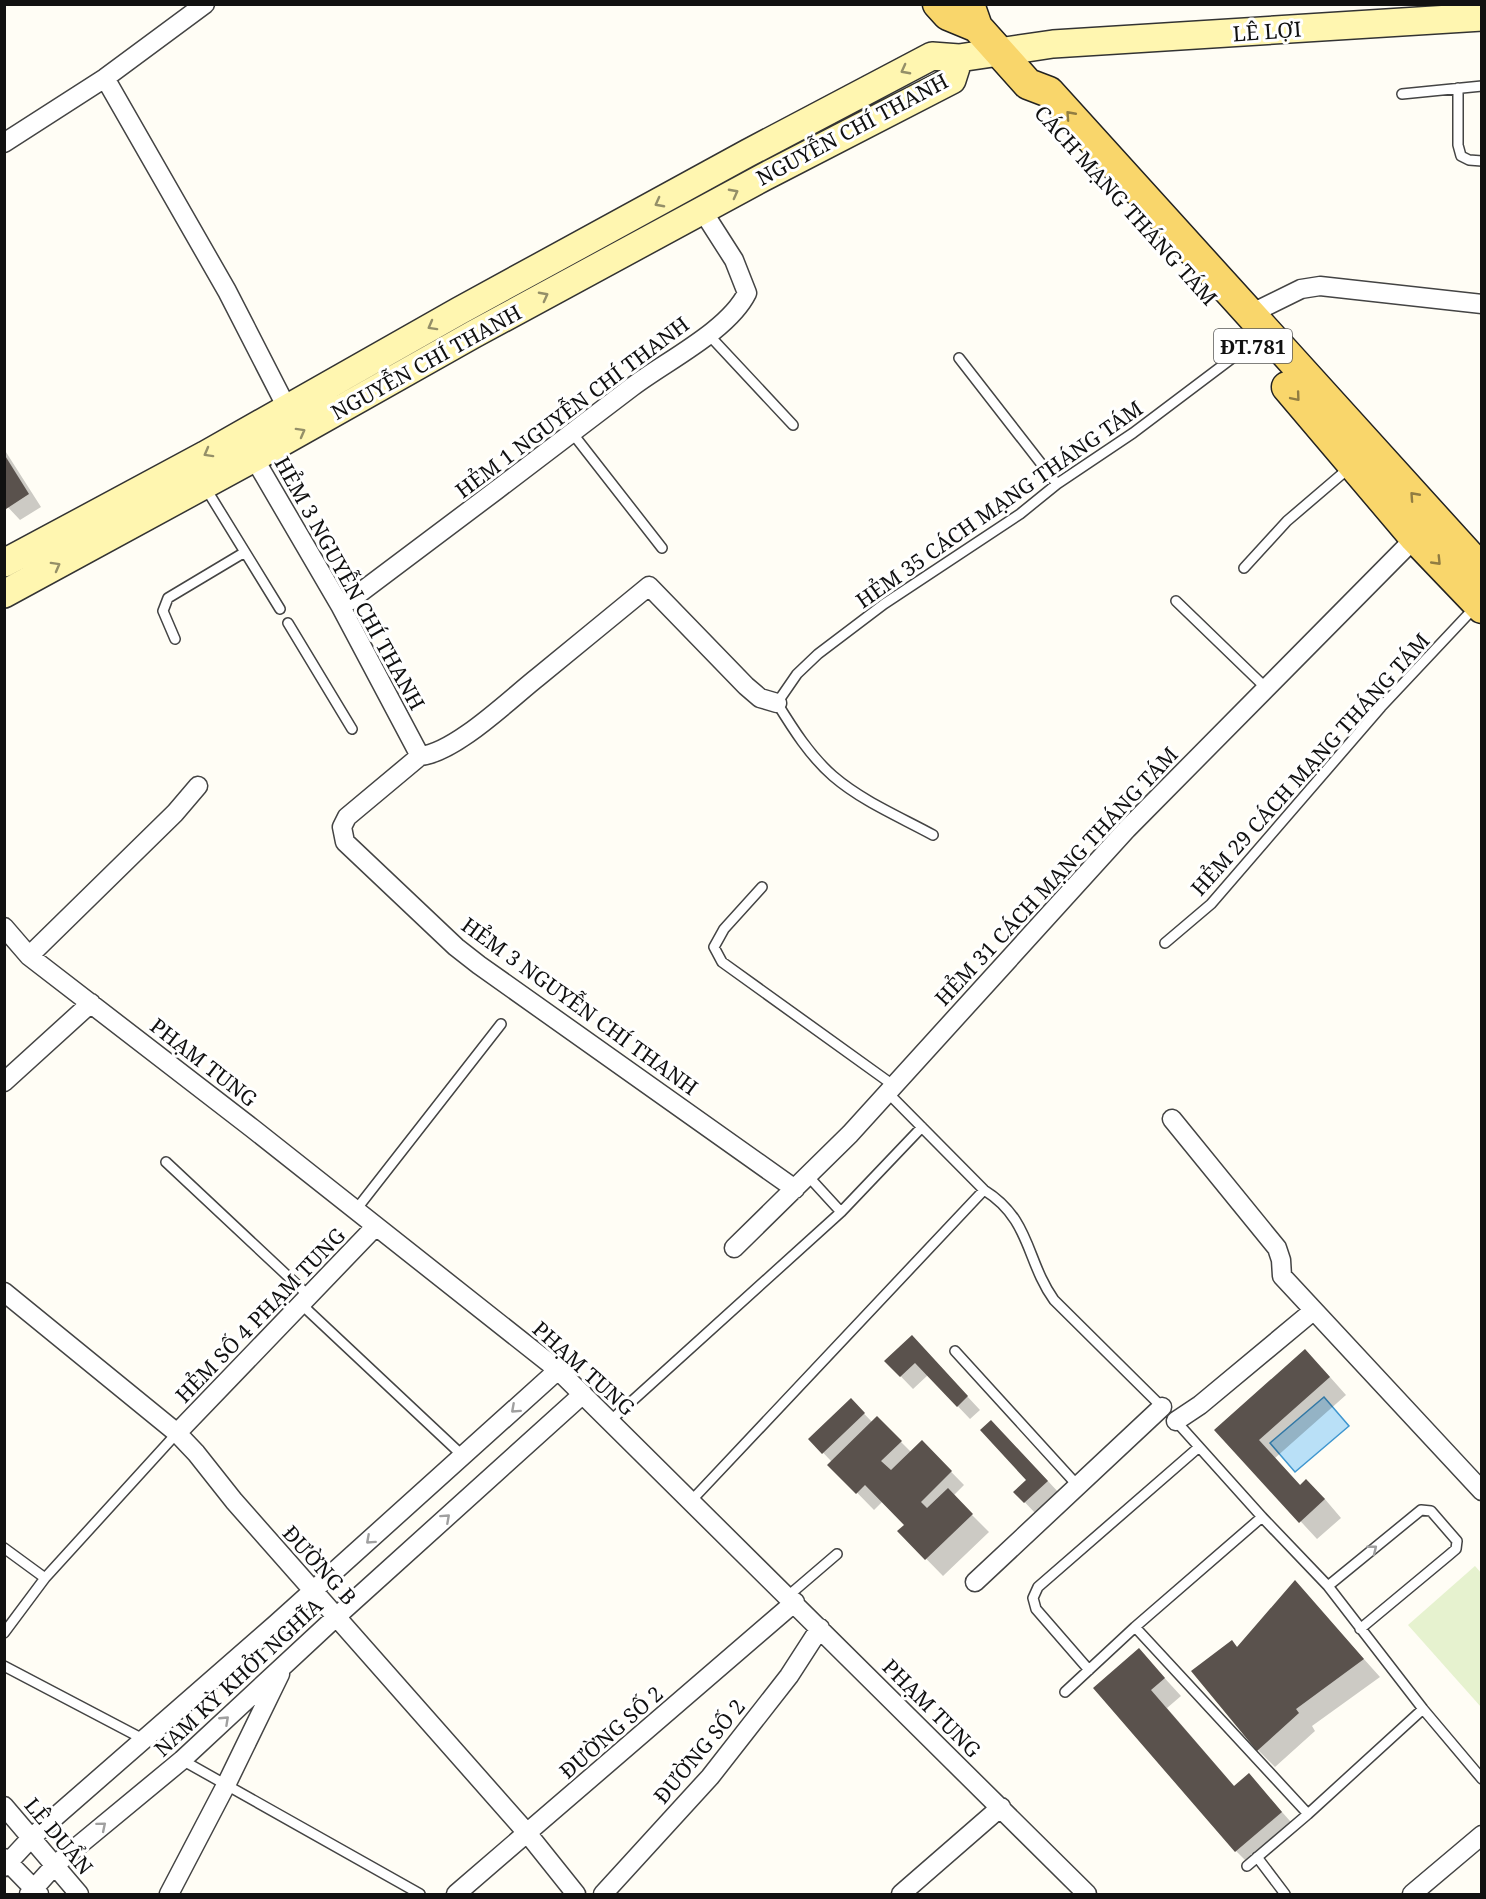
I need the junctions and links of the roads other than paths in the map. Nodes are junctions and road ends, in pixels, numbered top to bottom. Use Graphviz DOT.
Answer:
graph roads {
  1 [pos="205,4"];
  2 [pos="938,4"];
  3 [pos="973,16"];
  4 [pos="1482,17"];
  5 [pos="1000,51"];
  6 [pos="959,58"];
  7 [pos="105,78"];
  8 [pos="1482,86"];
  9 [pos="1458,88"];
  10 [pos="1402,94"];
  11 [pos="4,143"];
  12 [pos="748,153"];
  13 [pos="1482,161"];
  14 [pos="762,178"];
  15 [pos="702,210"];
  16 [pos="1482,304"];
  17 [pos="459,311"];
  18 [pos="1246,328"];
  19 [pos="474,333"];
  20 [pos="708,334"];
  21 [pos="959,358"];
  22 [pos="287,408"];
  23 [pos="793,425"];
  24 [pos="573,434"];
  25 [pos="240,435"];
  26 [pos="254,458"];
  27 [pos="1353,465"];
  28 [pos="1057,484"];
  29 [pos="204,485"];
  30 [pos="1415,538"];
  31 [pos="662,548"];
  32 [pos="244,552"];
  33 [pos="4,564"];
  34 [pos="1244,568"];
  35 [pos="1482,570"];
  36 [pos="4,594"];
  37 [pos="1176,602"];
  38 [pos="1480,604"];
  39 [pos="341,607"];
  40 [pos="280,609"];
  41 [pos="288,623"];
  42 [pos="176,639"];
  43 [pos="1266,688"];
  44 [pos="777,704"];
  45 [pos="352,729"];
  46 [pos="420,756"];
  47 [pos="198,786"];
  48 [pos="933,835"];
  49 [pos="762,887"];
  50 [pos="4,927"];
  51 [pos="1165,943"];
  52 [pos="29,956"];
  53 [pos="91,1003"];
  54 [pos="501,1024"];
  55 [pos="4,1082"];
  56 [pos="890,1088"];
  57 [pos="1172,1119"];
  58 [pos="922,1127"];
  59 [pos="166,1162"];
  60 [pos="808,1176"];
  61 [pos="795,1189"];
  62 [pos="984,1190"];
  63 [pos="355,1211"];
  64 [pos="841,1212"];
  65 [pos="375,1227"];
  66 [pos="734,1248"];
  67 [pos="4,1292"];
  68 [pos="305,1300"];
  69 [pos="1313,1311"];
  70 [pos="955,1351"];
  71 [pos="558,1370"];
  72 [pos="583,1394"];
  73 [pos="1162,1407"];
  74 [pos="610,1420"];
  75 [pos="1176,1421"];
  76 [pos="177,1433"];
  77 [pos="1199,1447"];
  78 [pos="463,1456"];
  79 [pos="1078,1486"];
  80 [pos="1482,1491"];
  81 [pos="691,1501"];
  82 [pos="1262,1517"];
  83 [pos="4,1548"];
  84 [pos="837,1554"];
  85 [pos="45,1578"];
  86 [pos="975,1582"];
  87 [pos="1328,1586"];
  88 [pos="312,1592"];
  89 [pos="792,1599"];
  90 [pos="336,1617"];
  91 [pos="1136,1627"];
  92 [pos="820,1628"];
  93 [pos="1360,1629"];
  94 [pos="4,1633"];
  95 [pos="285,1664"];
  96 [pos="4,1666"];
  97 [pos="1089,1670"];
  98 [pos="1065,1692"];
  99 [pos="1423,1709"];
  100 [pos="142,1739"];
  101 [pos="182,1760"];
  102 [pos="1482,1779"];
  103 [pos="226,1785"];
  104 [pos="4,1806"];
  105 [pos="1001,1807"];
  106 [pos="1308,1814"];
  107 [pos="528,1834"];
  108 [pos="1482,1835"];
  109 [pos="31,1838"];
  110 [pos="1257,1857"];
  111 [pos="6,1863"];
  112 [pos="55,1866"];
  113 [pos="1247,1866"];
  114 [pos="34,1893"];
  115 [pos="79,1894"];
  116 [pos="169,1894"];
  117 [pos="420,1894"];
  118 [pos="456,1894"];
  119 [pos="576,1894"];
  120 [pos="603,1894"];
  121 [pos="901,1894"];
  122 [pos="1088,1894"];
  123 [pos="1284,1894"];
  124 [pos="1412,1894"];
  1 -- 7 [label="street"];
  2 -- 3 [label="main road"];
  3 -- 5 [label="main road"];
  4 -- 5 [label="street, LÊ LỢI"];
  5 -- 6 [label="street, LÊ LỢI"];
  5 -- 18 [label="main road, CÁCH MẠNG THÁNG TÁM / ĐT.781"];
  6 -- 12 [label="street, NGUYỄN CHÍ THANH, one-way"];
  6 -- 14 [label="street, NGUYỄN CHÍ THANH"];
  7 -- 11 [label="street"];
  7 -- 22 [label="street"];
  8 -- 9 [label="lane"];
  9 -- 10 [label="lane"];
  9 -- 13 [label="lane"];
  12 -- 14 [label="street"];
  12 -- 17 [label="street, NGUYỄN CHÍ THANH, one-way"];
  15 -- 14 [label="street, NGUYỄN CHÍ THANH, one-way"];
  19 -- 15 [label="street, NGUYỄN CHÍ THANH, one-way"];
  15 -- 20 [label="street, HẺM 1 NGUYỄN CHÍ THANH"];
  16 -- 18 [label="street"];
  17 -- 19 [label="street"];
  17 -- 22 [label="street, NGUYỄN CHÍ THANH, one-way"];
  18 -- 27 [label="main road, CÁCH MẠNG THÁNG TÁM / ĐT.781, one-way"];
  18 -- 28 [label="lane, HẺM 35 CÁCH MẠNG THÁNG TÁM"];
  35 -- 18 [label="main road, CÁCH MẠNG THÁNG TÁM / ĐT.781, one-way"];
  26 -- 19 [label="street, NGUYỄN CHÍ THANH, one-way"];
  20 -- 23 [label="lane"];
  20 -- 24 [label="street, HẺM 1 NGUYỄN CHÍ THANH"];
  21 -- 28 [label="lane"];
  22 -- 25 [label="street, NGUYỄN CHÍ THANH"];
  24 -- 31 [label="lane"];
  24 -- 39 [label="street, HẺM 1 NGUYỄN CHÍ THANH"];
  25 -- 26 [label="street"];
  25 -- 33 [label="street, NGUYỄN CHÍ THANH, one-way"];
  26 -- 29 [label="street, NGUYỄN CHÍ THANH"];
  26 -- 39 [label="street, HẺM 3 NGUYỄN CHÍ THANH"];
  27 -- 30 [label="main road, CÁCH MẠNG THÁNG TÁM / ĐT.781"];
  27 -- 34 [label="lane"];
  28 -- 44 [label="lane, HẺM 35 CÁCH MẠNG THÁNG TÁM"];
  29 -- 32 [label="lane"];
  36 -- 29 [label="street, NGUYỄN CHÍ THANH, one-way"];
  30 -- 38 [label="main road, CÁCH MẠNG THÁNG TÁM / ĐT.781, one-way"];
  30 -- 43 [label="street, HẺM 31 CÁCH MẠNG THÁNG TÁM"];
  32 -- 40 [label="lane"];
  32 -- 42 [label="lane"];
  37 -- 43 [label="lane"];
  38 -- 51 [label="lane, HẺM 29 CÁCH MẠNG THÁNG TÁM"];
  39 -- 46 [label="street, HẺM 3 NGUYỄN CHÍ THANH"];
  41 -- 45 [label="lane"];
  43 -- 56 [label="street, HẺM 31 CÁCH MẠNG THÁNG TÁM"];
  44 -- 46 [label="street"];
  44 -- 48 [label="lane"];
  46 -- 61 [label="street, HẺM 3 NGUYỄN CHÍ THANH"];
  47 -- 52 [label="street"];
  49 -- 56 [label="lane"];
  50 -- 52 [label="street, PHẠM TUNG"];
  52 -- 53 [label="street, PHẠM TUNG"];
  53 -- 55 [label="street"];
  53 -- 63 [label="street, PHẠM TUNG"];
  54 -- 63 [label="lane"];
  56 -- 58 [label="lane"];
  56 -- 60 [label="street, HẺM 31 CÁCH MẠNG THÁNG TÁM"];
  57 -- 69 [label="street"];
  58 -- 62 [label="lane"];
  58 -- 64 [label="lane"];
  59 -- 68 [label="lane"];
  60 -- 61 [label="street, HẺM 31 CÁCH MẠNG THÁNG TÁM"];
  60 -- 64 [label="lane"];
  61 -- 66 [label="street, HẺM 31 CÁCH MẠNG THÁNG TÁM"];
  62 -- 73 [label="lane"];
  62 -- 81 [label="lane"];
  63 -- 65 [label="street, PHẠM TUNG"];
  64 -- 74 [label="lane"];
  65 -- 68 [label="street, HẺM SỐ 4 PHẠM TUNG"];
  65 -- 71 [label="street, PHẠM TUNG"];
  67 -- 76 [label="street, ĐƯỜNG B"];
  68 -- 76 [label="street, HẺM SỐ 4 PHẠM TUNG"];
  68 -- 78 [label="lane"];
  69 -- 75 [label="street"];
  69 -- 80 [label="street"];
  70 -- 79 [label="lane"];
  71 -- 72 [label="street, PHẠM TUNG"];
  71 -- 78 [label="street, NAM KỲ KHỞI NGHĨA, one-way"];
  72 -- 74 [label="street, PHẠM TUNG"];
  90 -- 72 [label="street, NAM KỲ KHỞI NGHĨA, one-way"];
  73 -- 75 [label="lane"];
  73 -- 79 [label="street"];
  74 -- 81 [label="street, PHẠM TUNG"];
  75 -- 77 [label="lane"];
  76 -- 85 [label="lane"];
  76 -- 88 [label="street, ĐƯỜNG B"];
  77 -- 82 [label="lane"];
  77 -- 97 [label="lane"];
  78 -- 88 [label="street, NAM KỲ KHỞI NGHĨA, one-way"];
  79 -- 86 [label="street"];
  81 -- 89 [label="street, PHẠM TUNG"];
  82 -- 87 [label="lane"];
  82 -- 91 [label="lane"];
  83 -- 85 [label="lane"];
  84 -- 89 [label="lane"];
  85 -- 94 [label="lane"];
  87 -- 93 [label="lane"];
  87 -- 93 [label="lane, one-way"];
  88 -- 90 [label="street, ĐƯỜNG B"];
  88 -- 100 [label="street, NAM KỲ KHỞI NGHĨA"];
  89 -- 92 [label="street, PHẠM TUNG"];
  89 -- 107 [label="street, ĐƯỜNG SỐ 2"];
  90 -- 95 [label="street, NAM KỲ KHỞI NGHĨA"];
  90 -- 107 [label="street, ĐƯỜNG B"];
  91 -- 97 [label="lane"];
  91 -- 106 [label="lane"];
  92 -- 105 [label="street, PHẠM TUNG"];
  92 -- 120 [label="street, ĐƯỜNG SỐ 2"];
  93 -- 99 [label="lane"];
  101 -- 95 [label="street, NAM KỲ KHỞI NGHĨA, one-way"];
  95 -- 103 [label="street"];
  96 -- 100 [label="lane"];
  97 -- 98 [label="lane"];
  99 -- 102 [label="lane"];
  99 -- 106 [label="lane"];
  100 -- 109 [label="street, NAM KỲ KHỞI NGHĨA"];
  101 -- 103 [label="lane"];
  112 -- 101 [label="street, NAM KỲ KHỞI NGHĨA, one-way"];
  103 -- 116 [label="street"];
  103 -- 117 [label="lane"];
  104 -- 109 [label="street, LÊ DUẨN"];
  105 -- 121 [label="street"];
  105 -- 122 [label="street, PHẠM TUNG"];
  106 -- 110 [label="lane"];
  107 -- 118 [label="street, ĐƯỜNG SỐ 2"];
  107 -- 119 [label="street, ĐƯỜNG B"];
  108 -- 124 [label="street"];
  109 -- 111 [label="street, NAM KỲ KHỞI NGHĨA"];
  109 -- 112 [label="street, LÊ DUẨN"];
  110 -- 113 [label="lane"];
  110 -- 123 [label="lane"];
  111 -- 114 [label="street"];
  112 -- 114 [label="street, NAM KỲ KHỞI NGHĨA"];
  112 -- 115 [label="street, LÊ DUẨN"];
}
